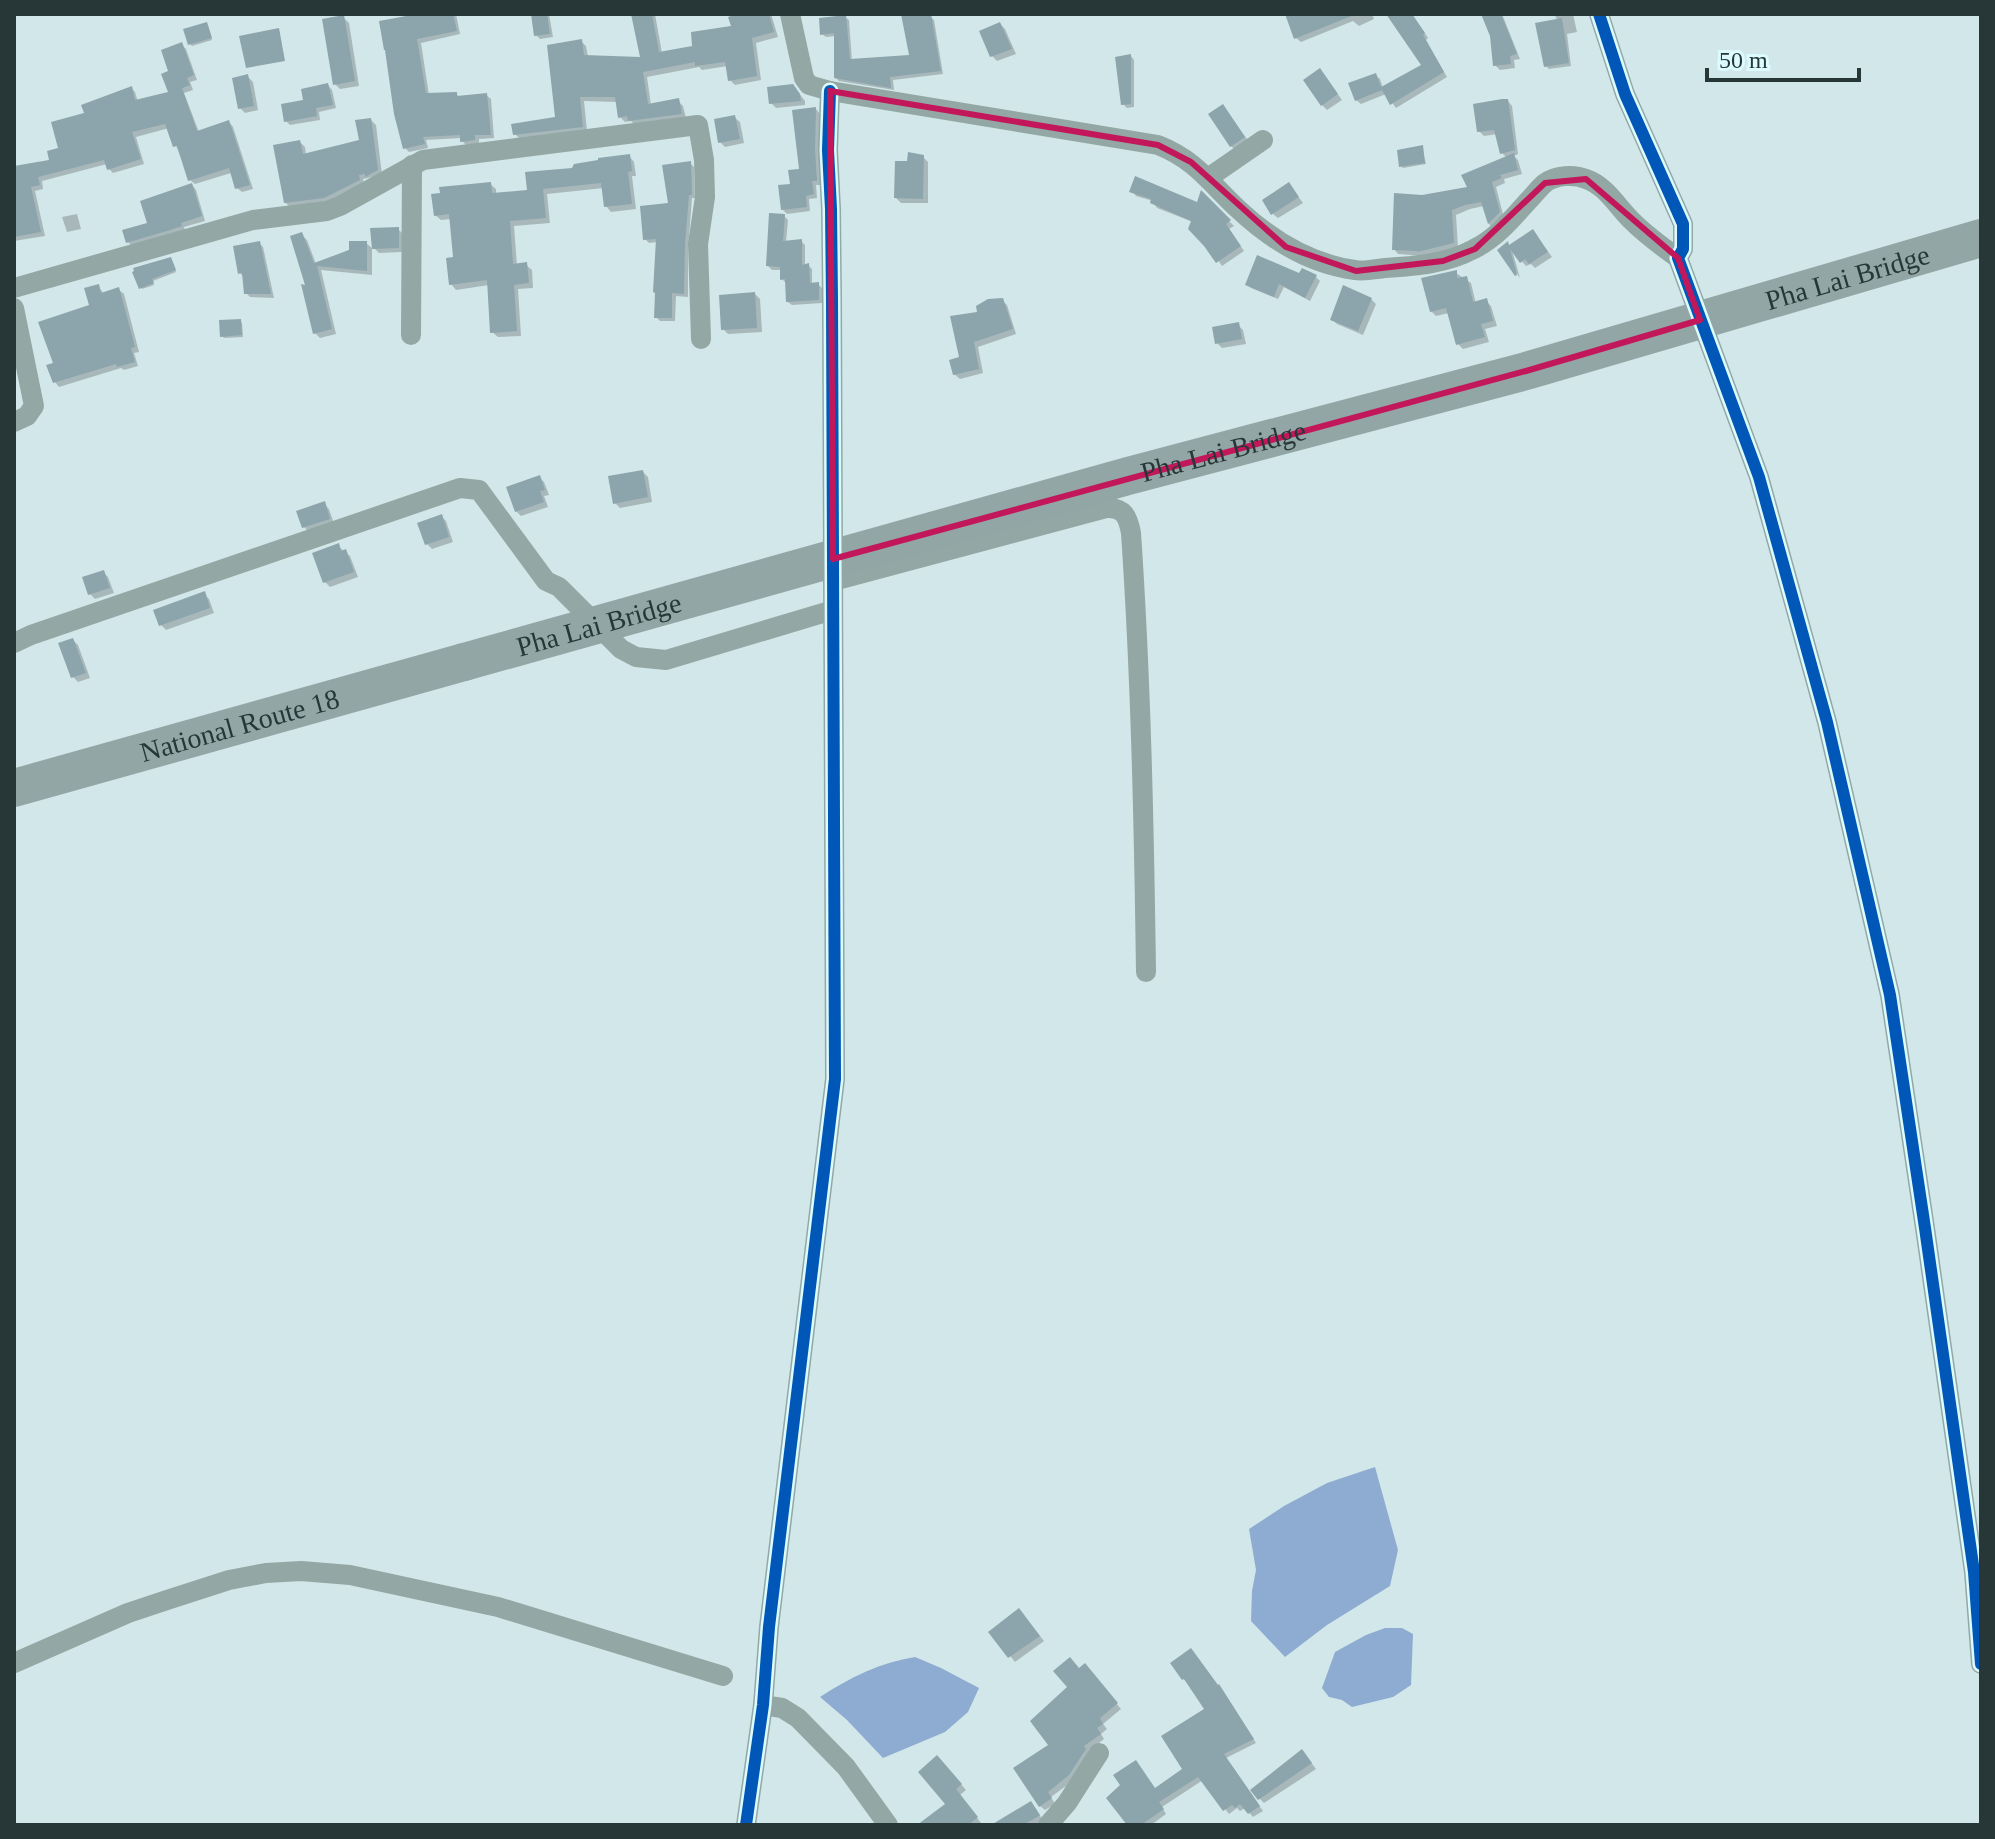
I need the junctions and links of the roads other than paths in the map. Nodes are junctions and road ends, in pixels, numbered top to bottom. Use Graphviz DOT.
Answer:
graph roads {
  1 [pos="790,14"];
  2 [pos="1599,14"];
  3 [pos="830,91"];
  4 [pos="1263,140"];
  5 [pos="412,165"];
  6 [pos="1208,178"];
  7 [pos="1981,238"];
  8 [pos="1678,258"];
  9 [pos="14,288"];
  10 [pos="14,308"];
  11 [pos="411,335"];
  12 [pos="701,339"];
  13 [pos="14,422"];
  14 [pos="833,581"];
  15 [pos="833,610"];
  16 [pos="14,643"];
  17 [pos="464,662"];
  18 [pos="14,788"];
  19 [pos="1146,972"];
  20 [pos="14,1663"];
  21 [pos="1981,1664"];
  22 [pos="723,1676"];
  23 [pos="763,1705"];
  24 [pos="1099,1753"];
  25 [pos="746,1825"];
  26 [pos="888,1825"];
  27 [pos="1048,1825"];
  1 -- 3 [label="street"];
  2 -- 8 [label="street"];
  3 -- 6 [label="street"];
  3 -- 14 [label="street"];
  4 -- 6 [label="street"];
  5 -- 9 [label="street"];
  5 -- 11 [label="street"];
  5 -- 12 [label="street"];
  6 -- 8 [label="street"];
  7 -- 17 [label="highway, Pha Lai Bridge, bridge"];
  8 -- 21 [label="street"];
  10 -- 13 [label="street"];
  14 -- 15 [label="street"];
  14 -- 19 [label="street"];
  15 -- 16 [label="street"];
  15 -- 23 [label="street"];
  17 -- 18 [label="highway, National Route 18"];
  20 -- 22 [label="street"];
  23 -- 25 [label="street"];
  23 -- 26 [label="street"];
  24 -- 27 [label="street"];
}
